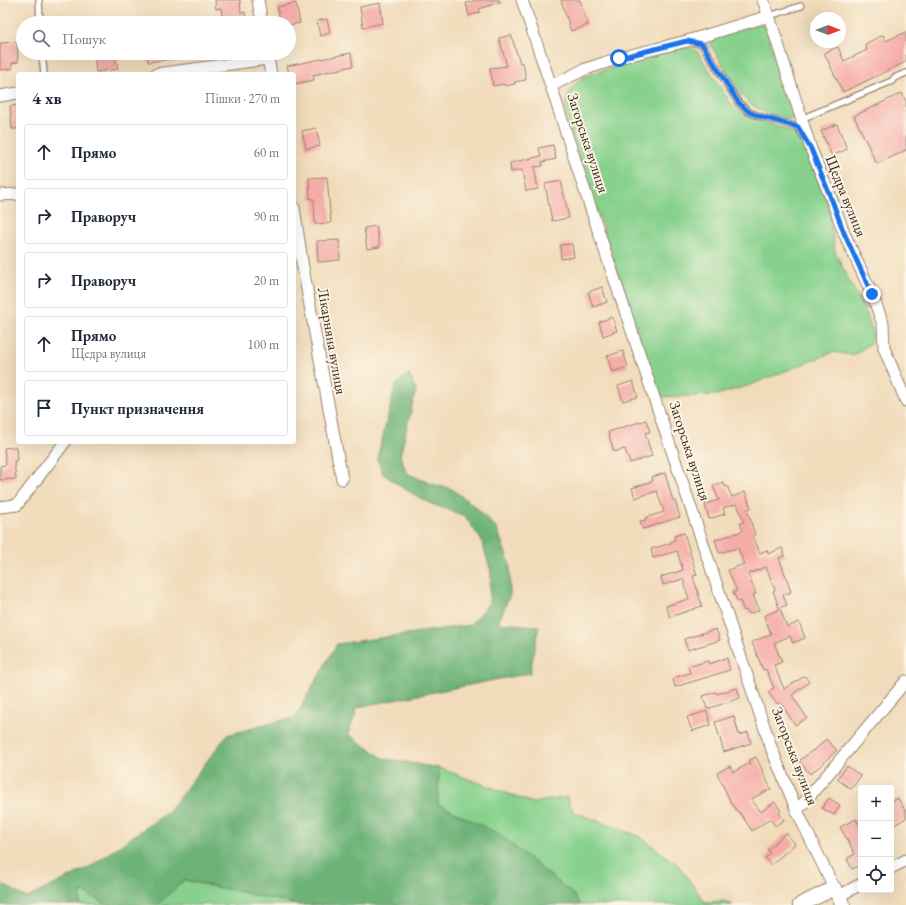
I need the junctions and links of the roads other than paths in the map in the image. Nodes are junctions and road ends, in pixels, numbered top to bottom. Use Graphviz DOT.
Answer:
graph roads {
  1 [pos="39,0"];
  2 [pos="258,0"];
  3 [pos="522,0"];
  4 [pos="763,0"];
  5 [pos="801,6"];
  6 [pos="40,16"];
  7 [pos="261,16"];
  8 [pos="769,16"];
  9 [pos="687,41"];
  10 [pos="43,60"];
  11 [pos="243,60"];
  12 [pos="269,60"];
  13 [pos="44,72"];
  14 [pos="168,72"];
  15 [pos="271,72"];
  16 [pos="906,72"];
  17 [pos="551,86"];
  18 [pos="16,93"];
  19 [pos="0,96"];
  20 [pos="802,119"];
  21 [pos="811,149"];
  22 [pos="16,194"];
  23 [pos="0,195"];
  24 [pos="296,232"];
  25 [pos="299,269"];
  26 [pos="906,401"];
  27 [pos="63,444"];
  28 [pos="342,479"];
  29 [pos="0,507"];
  30 [pos="906,681"];
  31 [pos="797,811"];
  32 [pos="906,860"];
  33 [pos="894,866"];
  34 [pos="858,886"];
  35 [pos="839,896"];
  36 [pos="800,905"];
  1 -- 6 [label="lane"];
  2 -- 7 [label="street"];
  3 -- 17 [label="street, Загорська вулиця"];
  4 -- 8 [label="street, Щедра вулиця"];
  5 -- 8 [label="lane"];
  8 -- 9 [label="street"];
  8 -- 20 [label="street, Щедра вулиця"];
  9 -- 17 [label="street"];
  9 -- 21 [label="lane"];
  10 -- 13 [label="lane"];
  11 -- 14 [label="street"];
  12 -- 15 [label="street"];
  16 -- 20 [label="lane"];
  17 -- 31 [label="street, Загорська вулиця"];
  18 -- 19 [label="street"];
  20 -- 21 [label="street, Щедра вулиця"];
  21 -- 26 [label="street, Щедра вулиця"];
  22 -- 23 [label="street"];
  24 -- 25 [label="street, Лікарняна вулиця"];
  25 -- 28 [label="street, Лікарняна вулиця"];
  27 -- 29 [label="street"];
  30 -- 31 [label="street"];
  31 -- 35 [label="street, Загорська вулиця"];
  32 -- 33 [label="street"];
  34 -- 35 [label="street"];
  35 -- 36 [label="street"];
}
